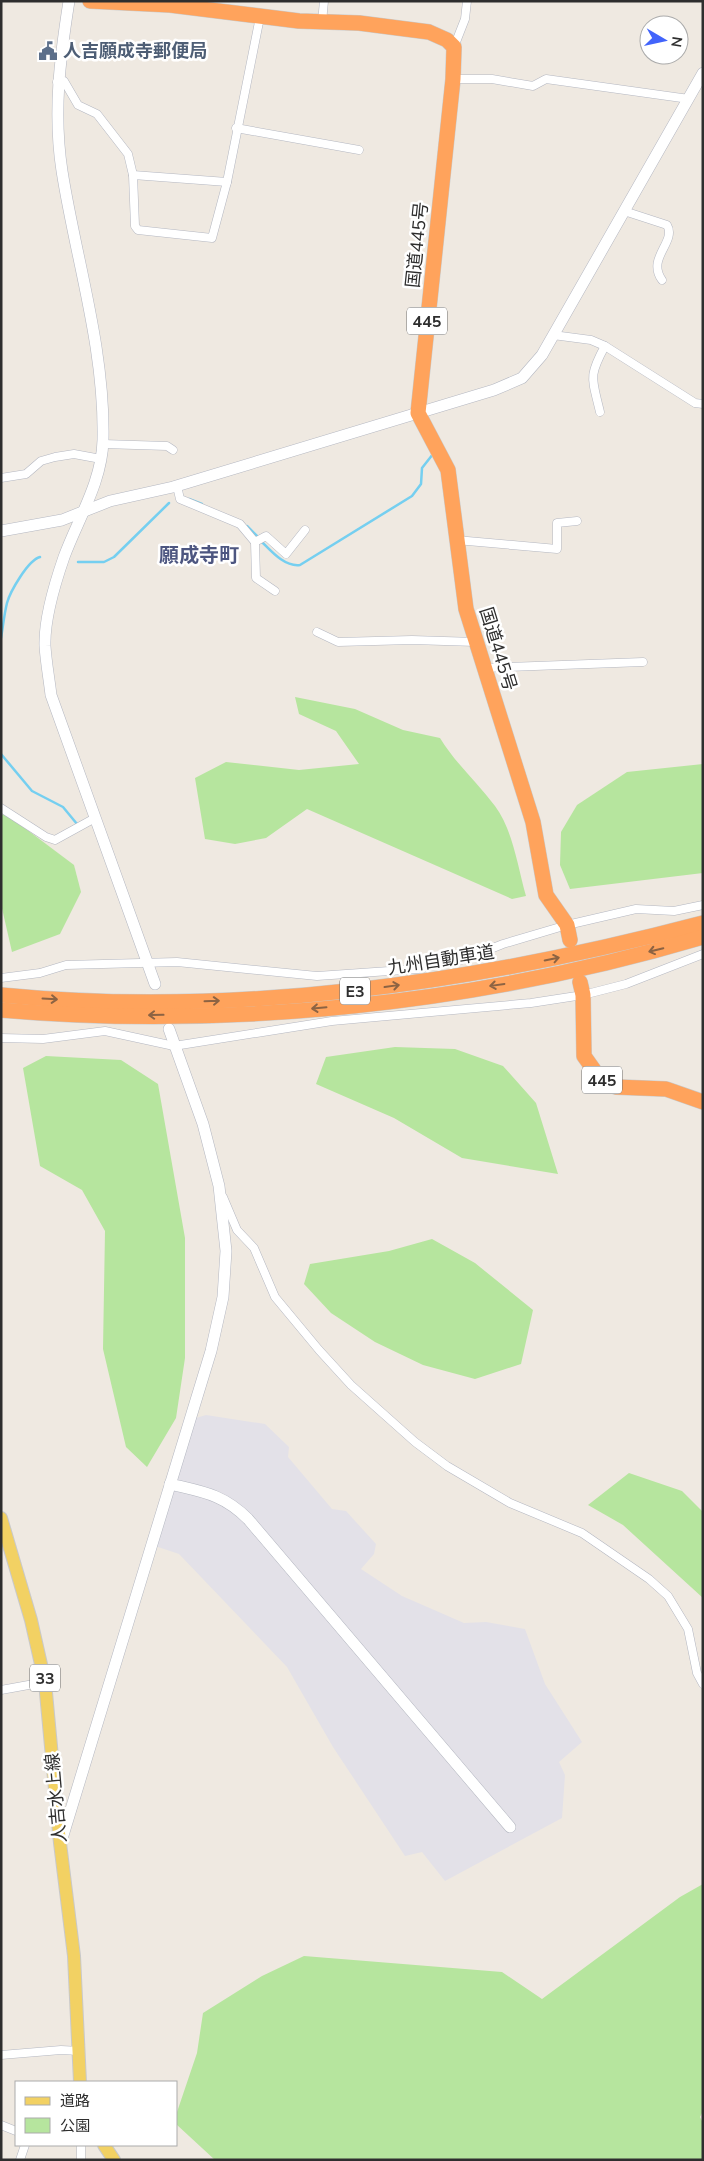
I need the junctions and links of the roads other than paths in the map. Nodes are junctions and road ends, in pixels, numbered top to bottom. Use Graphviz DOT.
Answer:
graph roads {
  1 [pos="69,1"];
  2 [pos="90,1"];
  3 [pos="324,1"];
  4 [pos="467,1"];
  5 [pos="260,17"];
  6 [pos="322,22"];
  7 [pos="454,46"];
  8 [pos="703,73"];
  9 [pos="453,79"];
  10 [pos="58,82"];
  11 [pos="689,99"];
  12 [pos="236,128"];
  13 [pos="359,150"];
  14 [pos="133,176"];
  15 [pos="227,182"];
  16 [pos="624,211"];
  17 [pos="662,280"];
  18 [pos="553,335"];
  19 [pos="605,346"];
  20 [pos="703,404"];
  21 [pos="600,412"];
  22 [pos="418,413"];
  23 [pos="103,444"];
  24 [pos="173,450"];
  25 [pos="101,458"];
  26 [pos="1,478"];
  27 [pos="177,486"];
  28 [pos="84,511"];
  29 [pos="577,521"];
  30 [pos="305,530"];
  31 [pos="1,531"];
  32 [pos="456,540"];
  33 [pos="255,542"];
  34 [pos="275,591"];
  35 [pos="317,632"];
  36 [pos="476,642"];
  37 [pos="643,662"];
  38 [pos="484,668"];
  39 [pos="1,808"];
  40 [pos="95,818"];
  41 [pos="703,905"];
  42 [pos="703,923"];
  43 [pos="568,933"];
  44 [pos="703,937"];
  45 [pos="703,954"];
  46 [pos="148,963"];
  47 [pos="1,978"];
  48 [pos="155,984"];
  49 [pos="581,989"];
  50 [pos="1,995"];
  51 [pos="1,1010"];
  52 [pos="169,1029"];
  53 [pos="1,1038"];
  54 [pos="174,1046"];
  55 [pos="703,1102"];
  56 [pos="218,1186"];
  57 [pos="170,1484"];
  58 [pos="1,1518"];
  59 [pos="46,1682"];
  60 [pos="703,1684"];
  61 [pos="1,1690"];
  62 [pos="510,1827"];
  63 [pos="60,1843"];
  64 [pos="80,2051"];
  65 [pos="1,2055"];
  66 [pos="80,2081"];
  67 [pos="1,2125"];
  68 [pos="15,2131"];
  69 [pos="26,2146"];
  70 [pos="81,2146"];
  71 [pos="105,2146"];
  72 [pos="20,2160"];
  73 [pos="81,2160"];
  74 [pos="114,2160"];
  1 -- 10 [label="street"];
  2 -- 5 [label="highway"];
  3 -- 6 [label="street"];
  4 -- 7 [label="street"];
  5 -- 6 [label="highway"];
  5 -- 12 [label="street"];
  6 -- 7 [label="highway"];
  7 -- 9 [label="highway, 国道445号 / 445"];
  8 -- 11 [label="street"];
  9 -- 11 [label="street"];
  9 -- 22 [label="highway, 国道445号 / 445"];
  10 -- 14 [label="street"];
  10 -- 23 [label="street"];
  11 -- 16 [label="street"];
  12 -- 13 [label="street"];
  12 -- 15 [label="street"];
  14 -- 15 [label="street"];
  14 -- 15 [label="street"];
  16 -- 17 [label="street"];
  16 -- 18 [label="street"];
  18 -- 19 [label="street"];
  18 -- 22 [label="street"];
  19 -- 20 [label="street"];
  19 -- 21 [label="street"];
  22 -- 27 [label="street"];
  22 -- 32 [label="highway, 国道445号"];
  23 -- 24 [label="street"];
  23 -- 25 [label="street"];
  25 -- 26 [label="street"];
  25 -- 28 [label="street"];
  27 -- 28 [label="street"];
  27 -- 33 [label="street"];
  28 -- 31 [label="street"];
  28 -- 40 [label="street"];
  29 -- 32 [label="street"];
  30 -- 33 [label="street"];
  32 -- 36 [label="highway, 国道445号"];
  33 -- 34 [label="street"];
  35 -- 36 [label="street"];
  36 -- 38 [label="highway, 国道445号"];
  37 -- 38 [label="street"];
  38 -- 43 [label="highway, 国道445号"];
  39 -- 40 [label="street"];
  40 -- 46 [label="street"];
  41 -- 43 [label="street"];
  50 -- 42 [label="highway, 九州自動車道 / E3, one-way"];
  43 -- 46 [label="street"];
  44 -- 51 [label="highway, 九州自動車道 / E3, one-way"];
  45 -- 49 [label="street"];
  46 -- 47 [label="street"];
  46 -- 48 [label="street"];
  49 -- 54 [label="street"];
  49 -- 55 [label="highway, 445"];
  52 -- 54 [label="street"];
  53 -- 54 [label="street"];
  54 -- 56 [label="street"];
  56 -- 57 [label="street"];
  56 -- 60 [label="street"];
  57 -- 62 [label="street"];
  57 -- 63 [label="street"];
  58 -- 59 [label="main road, 人吉水上線 / 33"];
  59 -- 61 [label="street"];
  59 -- 63 [label="main road, 人吉水上線 / 33"];
  63 -- 64 [label="main road, 人吉水上線 / 33"];
  64 -- 65 [label="street"];
  64 -- 66 [label="main road, 人吉水上線 / 33"];
  67 -- 68 [label="street"];
  69 -- 72 [label="street"];
  70 -- 73 [label="street"];
  71 -- 74 [label="main road"];
}
